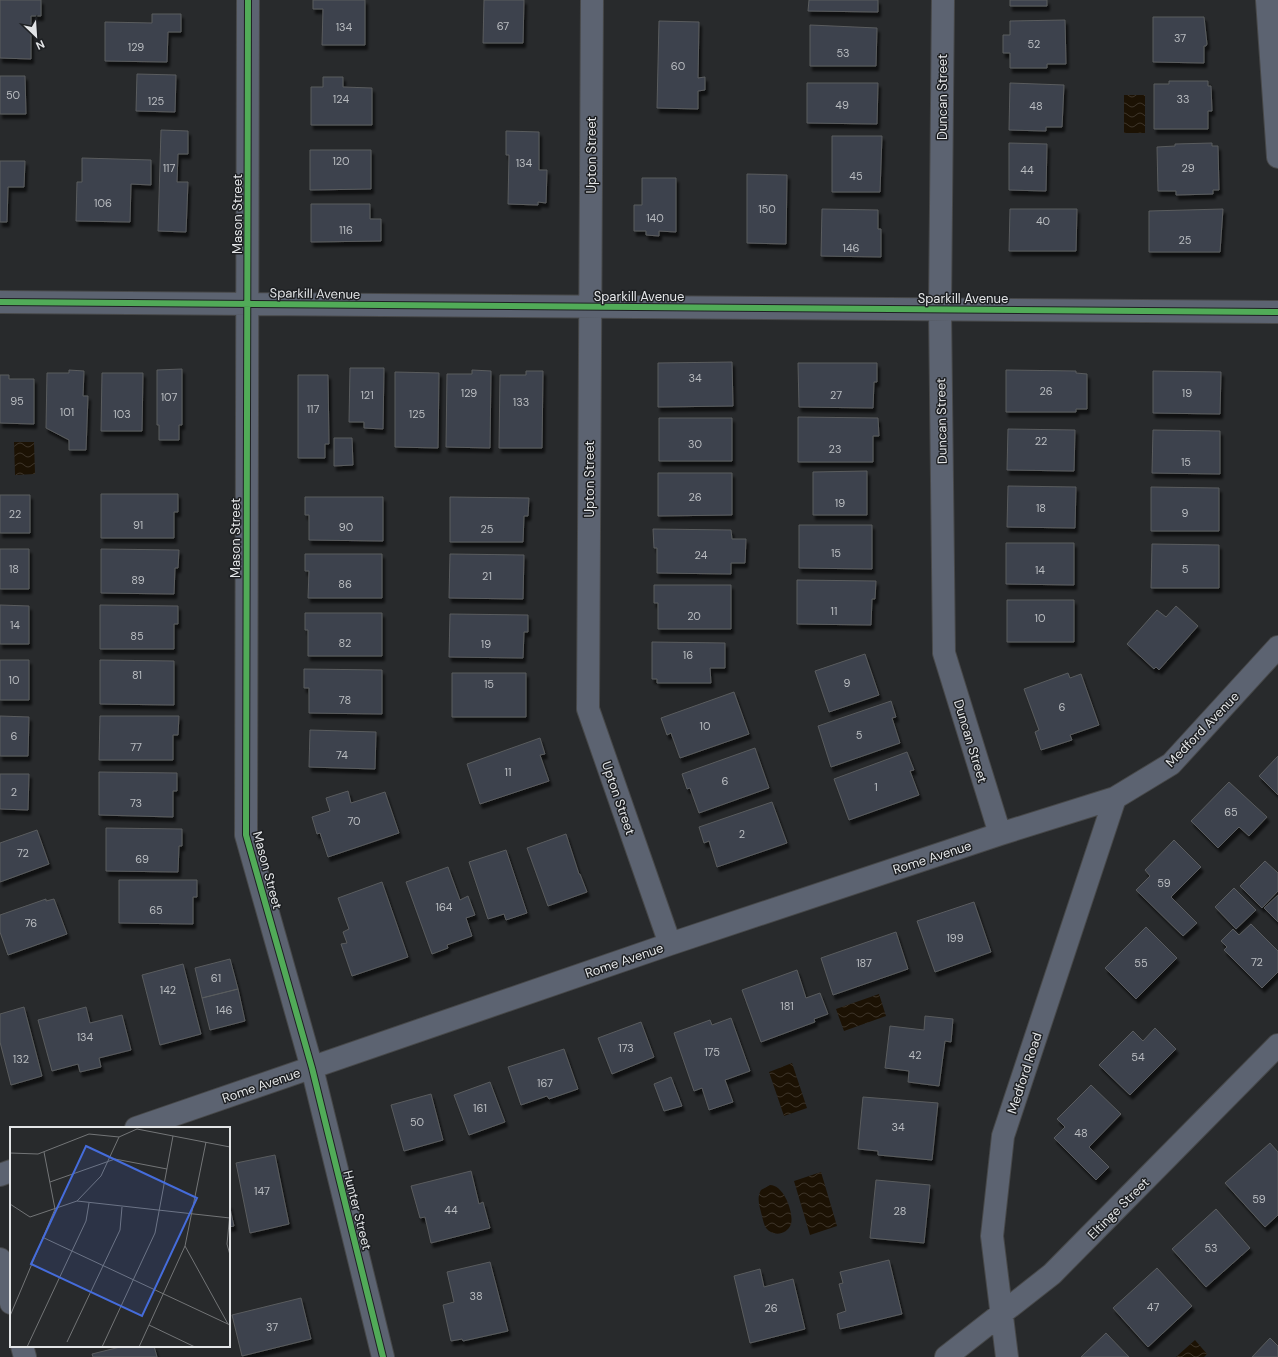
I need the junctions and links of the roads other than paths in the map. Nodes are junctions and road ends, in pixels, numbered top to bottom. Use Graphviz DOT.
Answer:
graph roads {
  1 [pos="248,0"];
  2 [pos="592,0"];
  3 [pos="943,0"];
  4 [pos="1267,0"];
  5 [pos="1278,157"];
  6 [pos="0,302"];
  7 [pos="248,303"];
  8 [pos="590,307"];
  9 [pos="940,309"];
  10 [pos="1278,312"];
  11 [pos="1278,647"];
  12 [pos="1115,798"];
  13 [pos="1000,834"];
  14 [pos="670,944"];
  15 [pos="1278,1046"];
  16 [pos="312,1068"];
  17 [pos="139,1127"];
  18 [pos="10,1171"];
  19 [pos="0,1174"];
  20 [pos="0,1259"];
  21 [pos="10,1299"];
  22 [pos="1002,1313"];
  23 [pos="22,1347"];
  24 [pos="25,1357"];
  25 [pos="383,1357"];
  26 [pos="946,1357"];
  27 [pos="1007,1357"];
  1 -- 7 [label="street, Mason Street"];
  2 -- 8 [label="street, Upton Street"];
  3 -- 9 [label="street, Duncan Street"];
  4 -- 5 [label="street"];
  6 -- 7 [label="street, Sparkill Avenue"];
  7 -- 8 [label="street, Sparkill Avenue"];
  7 -- 16 [label="street, Mason Street"];
  8 -- 9 [label="street, Sparkill Avenue"];
  8 -- 14 [label="street, Upton Street"];
  9 -- 10 [label="street, Sparkill Avenue"];
  9 -- 13 [label="street, Duncan Street"];
  11 -- 12 [label="street, Medford Avenue"];
  12 -- 13 [label="street, Rome Avenue"];
  12 -- 22 [label="street, Medford Road"];
  13 -- 14 [label="street, Rome Avenue"];
  14 -- 16 [label="street, Rome Avenue"];
  15 -- 22 [label="street, Eltinge Street"];
  16 -- 17 [label="street, Rome Avenue"];
  16 -- 25 [label="street, Hunter Street"];
  18 -- 19 [label="street"];
  20 -- 21 [label="street"];
  22 -- 26 [label="street, Eltinge Street"];
  22 -- 27 [label="street, Medford Road"];
  23 -- 24 [label="street"];
}
